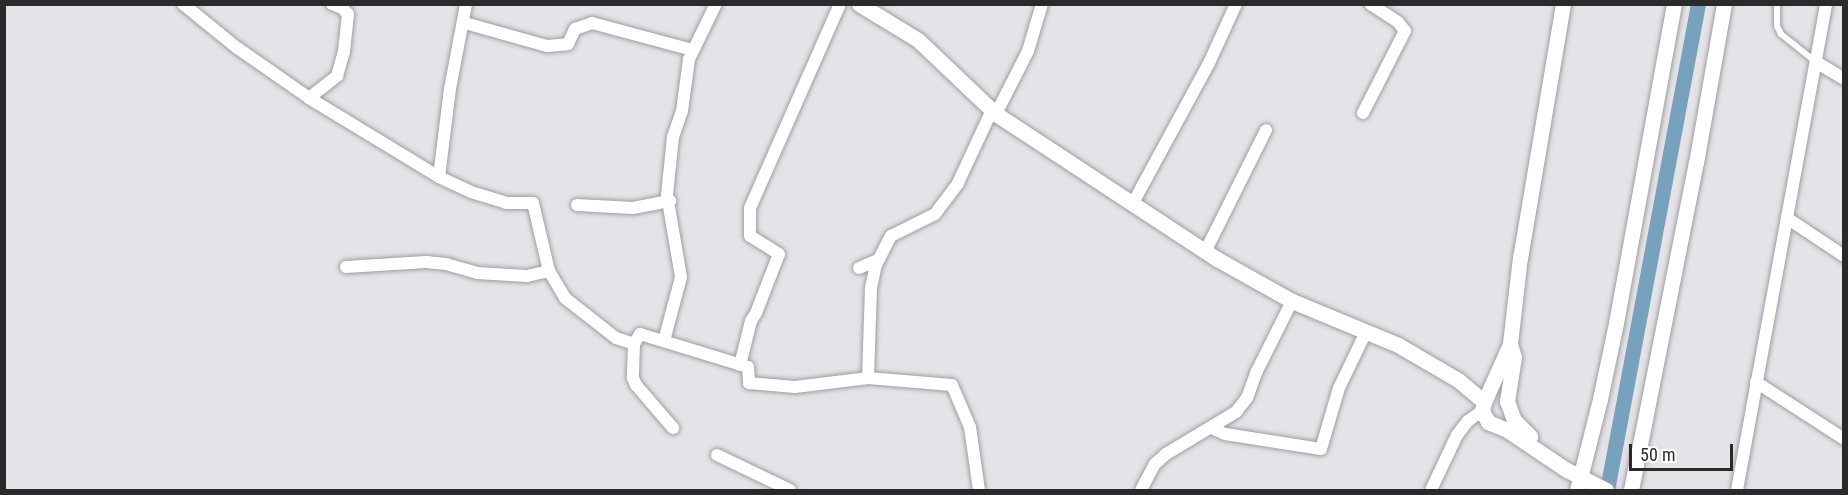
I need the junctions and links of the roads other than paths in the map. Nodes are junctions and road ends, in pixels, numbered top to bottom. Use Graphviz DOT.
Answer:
graph roads {
  1 [pos="183,4"];
  2 [pos="332,4"];
  3 [pos="466,4"];
  4 [pos="716,4"];
  5 [pos="840,4"];
  6 [pos="860,4"];
  7 [pos="1042,4"];
  8 [pos="1236,4"];
  9 [pos="1370,4"];
  10 [pos="1563,4"];
  11 [pos="1674,4"];
  12 [pos="1724,4"];
  13 [pos="1777,4"];
  14 [pos="1826,4"];
  15 [pos="465,23"];
  16 [pos="693,50"];
  17 [pos="1816,62"];
  18 [pos="1844,79"];
  19 [pos="309,98"];
  20 [pos="994,112"];
  21 [pos="1363,113"];
  22 [pos="1266,130"];
  23 [pos="439,177"];
  24 [pos="670,201"];
  25 [pos="1133,203"];
  26 [pos="577,205"];
  27 [pos="1787,218"];
  28 [pos="1206,250"];
  29 [pos="1844,256"];
  30 [pos="878,260"];
  31 [pos="346,267"];
  32 [pos="860,268"];
  33 [pos="549,271"];
  34 [pos="1292,301"];
  35 [pos="1366,332"];
  36 [pos="664,341"];
  37 [pos="634,344"];
  38 [pos="1510,344"];
  39 [pos="740,365"];
  40 [pos="868,378"];
  41 [pos="1756,382"];
  42 [pos="1507,401"];
  43 [pos="1484,403"];
  44 [pos="673,428"];
  45 [pos="1212,428"];
  46 [pos="1844,439"];
  47 [pos="717,455"];
  48 [pos="1585,478"];
  49 [pos="790,490"];
  50 [pos="979,490"];
  51 [pos="1141,490"];
  52 [pos="1431,490"];
  53 [pos="1577,490"];
  54 [pos="1606,490"];
  55 [pos="1631,490"];
  56 [pos="1737,490"];
  1 -- 19 [label="street"];
  2 -- 19 [label="street"];
  3 -- 15 [label="street"];
  4 -- 16 [label="street"];
  5 -- 39 [label="street"];
  6 -- 20 [label="street"];
  7 -- 20 [label="street"];
  8 -- 25 [label="street"];
  9 -- 21 [label="street"];
  10 -- 38 [label="street"];
  11 -- 48 [label="street"];
  12 -- 55 [label="street"];
  13 -- 17 [label="lane"];
  14 -- 17 [label="street"];
  15 -- 16 [label="street"];
  15 -- 23 [label="street"];
  16 -- 24 [label="street"];
  17 -- 18 [label="street"];
  17 -- 27 [label="street"];
  19 -- 23 [label="street"];
  20 -- 25 [label="street"];
  20 -- 30 [label="street"];
  22 -- 28 [label="street"];
  23 -- 33 [label="street"];
  24 -- 26 [label="street"];
  24 -- 36 [label="street"];
  25 -- 28 [label="street"];
  27 -- 29 [label="street"];
  27 -- 41 [label="street"];
  28 -- 34 [label="street"];
  30 -- 32 [label="street"];
  30 -- 40 [label="street"];
  31 -- 33 [label="street"];
  33 -- 37 [label="street"];
  34 -- 35 [label="street"];
  34 -- 45 [label="street"];
  35 -- 43 [label="street"];
  35 -- 45 [label="street"];
  36 -- 37 [label="street"];
  36 -- 39 [label="street"];
  37 -- 44 [label="street"];
  38 -- 42 [label="street"];
  38 -- 43 [label="street"];
  39 -- 40 [label="street"];
  40 -- 50 [label="street"];
  41 -- 46 [label="street"];
  41 -- 56 [label="street"];
  42 -- 43 [label="street"];
  42 -- 48 [label="street"];
  43 -- 48 [label="street"];
  43 -- 52 [label="street"];
  45 -- 51 [label="street"];
  47 -- 49 [label="street"];
  48 -- 53 [label="street"];
  48 -- 54 [label="street"];
}
